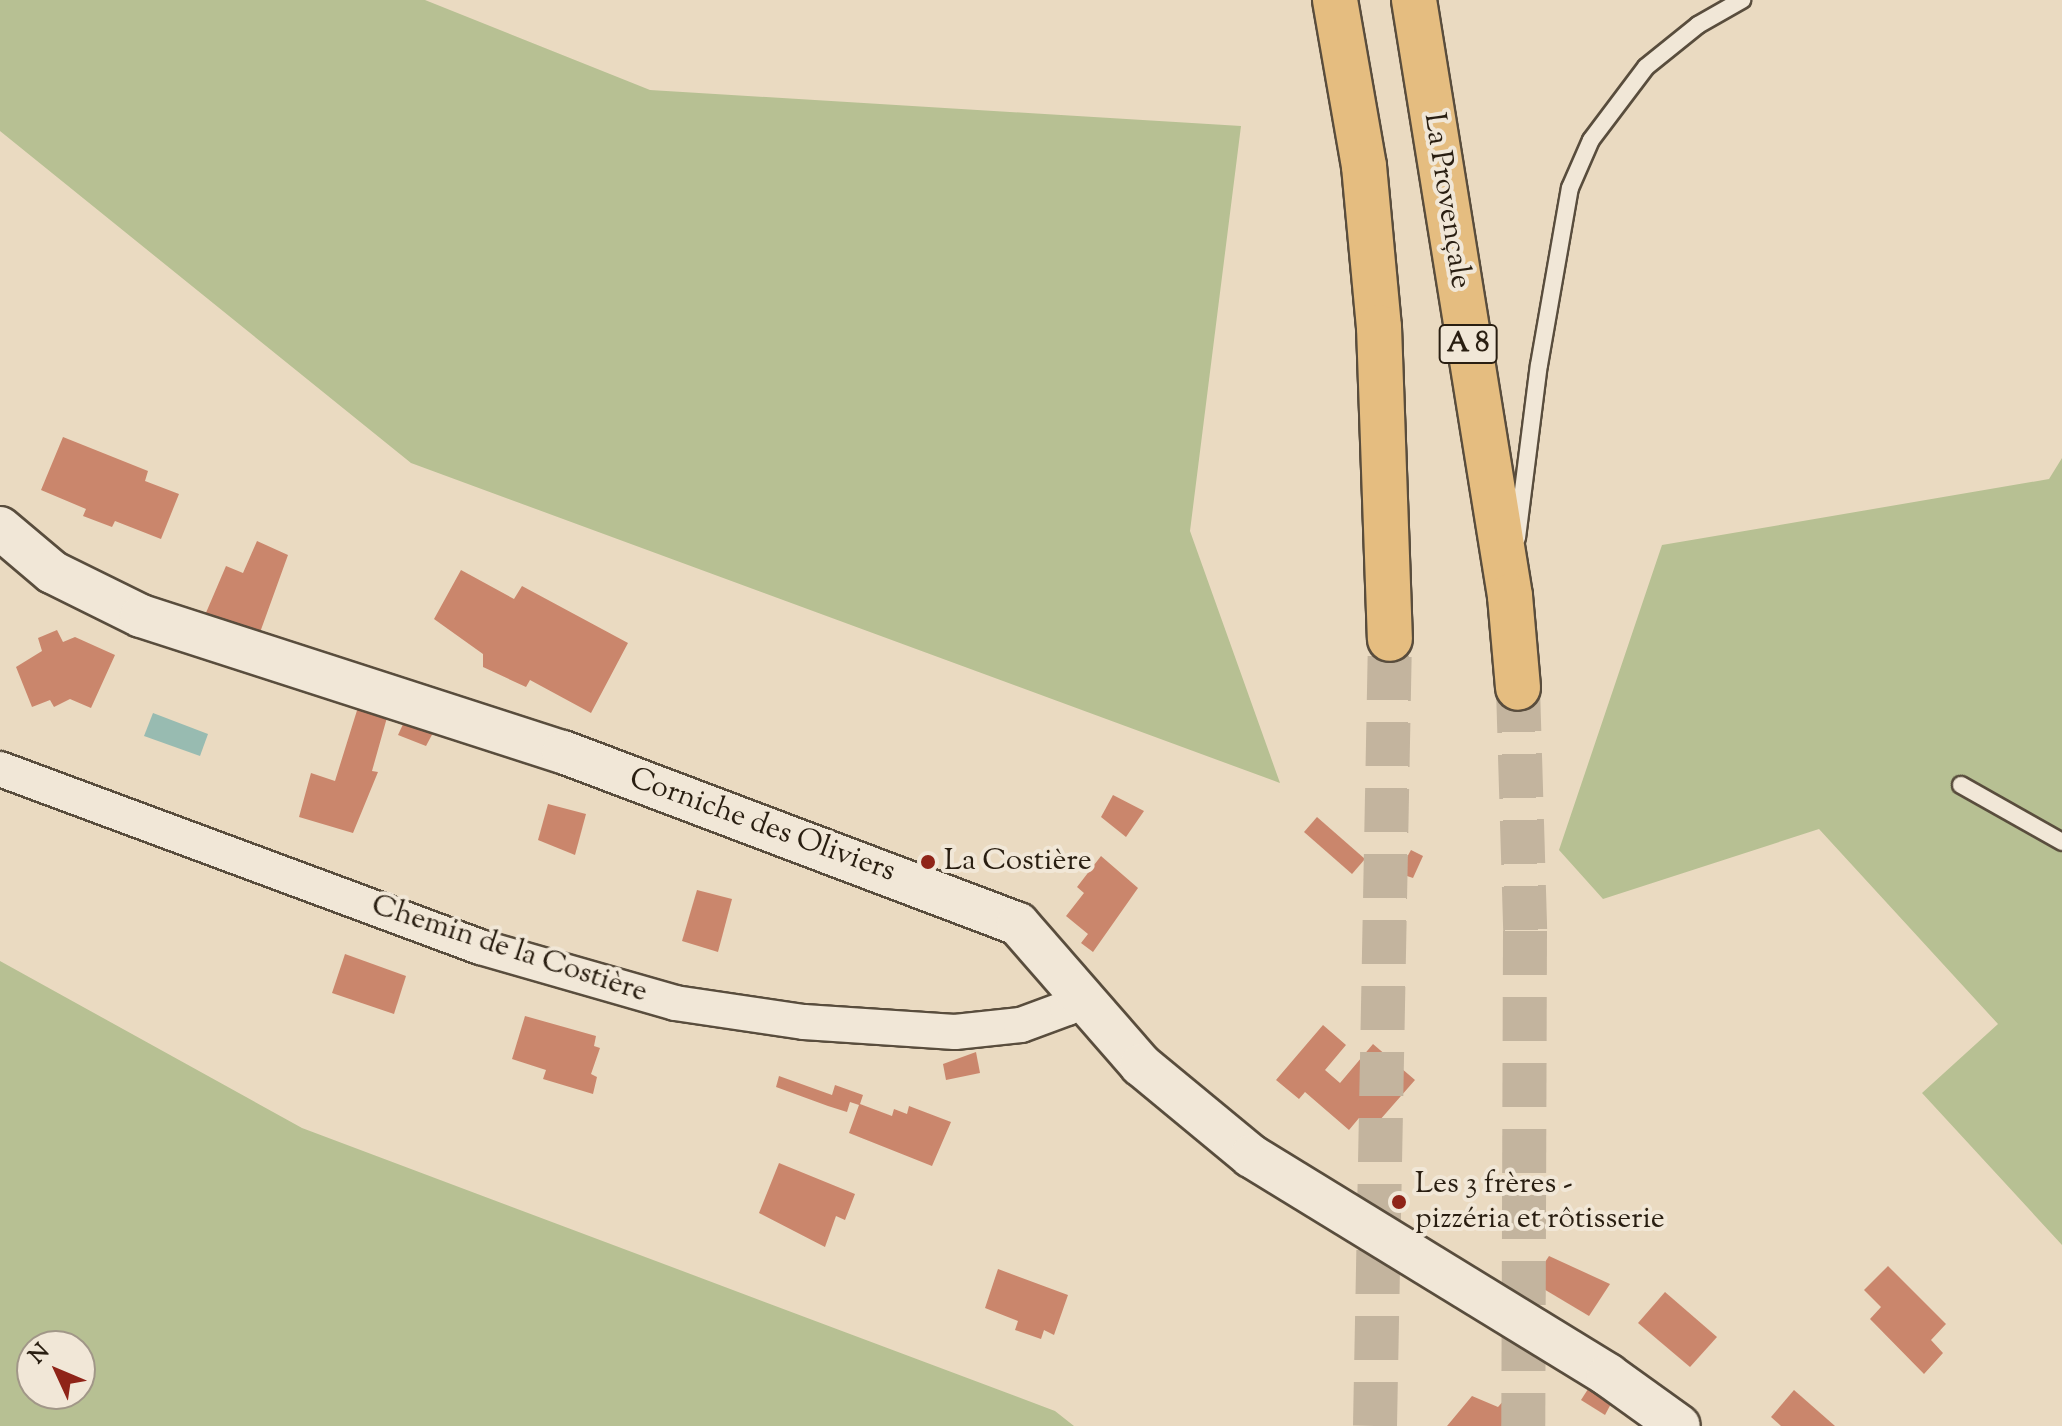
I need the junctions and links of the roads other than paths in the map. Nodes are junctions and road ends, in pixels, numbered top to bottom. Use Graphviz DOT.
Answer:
graph roads {
  1 [pos="1335,0"];
  2 [pos="1414,0"];
  3 [pos="1742,0"];
  4 [pos="0,528"];
  5 [pos="1510,596"];
  6 [pos="1390,639"];
  7 [pos="1518,688"];
  8 [pos="0,769"];
  9 [pos="1961,785"];
  10 [pos="2062,842"];
  11 [pos="1079,997"];
  12 [pos="1679,1426"];
  1 -- 6 [label="highway"];
  2 -- 5 [label="highway, La Provençale / A 8"];
  3 -- 5 [label="lane"];
  4 -- 11 [label="street, Corniche des Oliviers"];
  5 -- 7 [label="highway, La Provençale / A 8"];
  8 -- 11 [label="street, Chemin de la Costière"];
  9 -- 10 [label="lane"];
  11 -- 12 [label="street, Corniche des Oliviers"];
}
